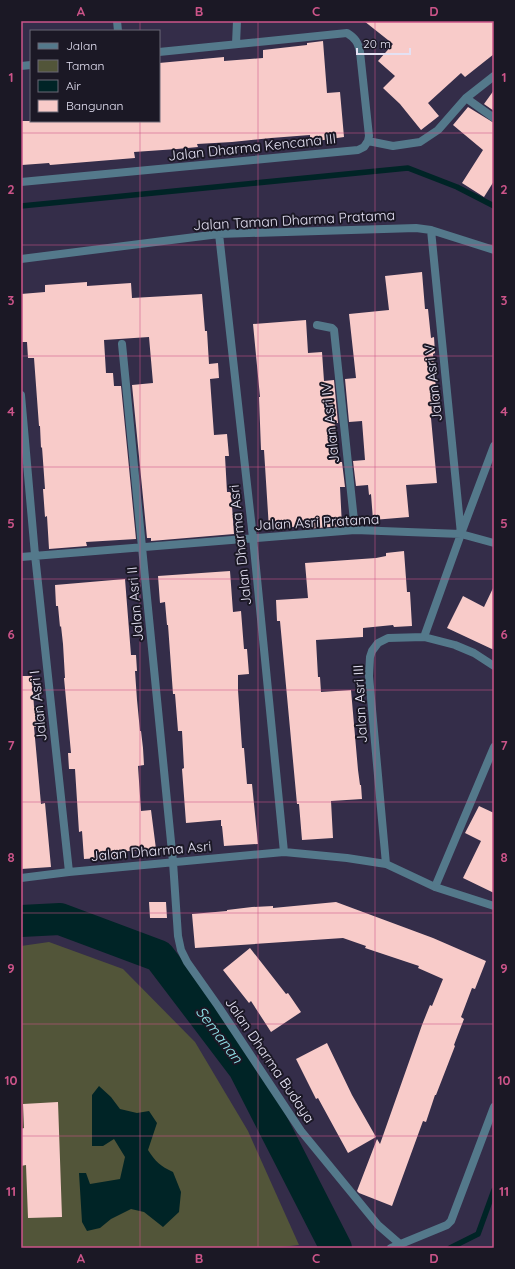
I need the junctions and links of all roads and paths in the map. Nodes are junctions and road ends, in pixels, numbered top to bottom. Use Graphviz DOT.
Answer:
graph roads {
  1 [pos="237,21"];
  2 [pos="236,44"];
  3 [pos="160,52"];
  4 [pos="494,76"];
  5 [pos="466,98"];
  6 [pos="494,118"];
  7 [pos="368,141"];
  8 [pos="21,182"];
  9 [pos="431,230"];
  10 [pos="219,234"];
  11 [pos="494,250"];
  12 [pos="21,259"];
  13 [pos="317,325"];
  14 [pos="122,344"];
  15 [pos="21,395"];
  16 [pos="494,446"];
  17 [pos="355,530"];
  18 [pos="462,534"];
  19 [pos="252,538"];
  20 [pos="494,543"];
  21 [pos="142,547"];
  22 [pos="35,555"];
  23 [pos="21,557"];
  24 [pos="424,637"];
  25 [pos="494,666"];
  26 [pos="494,747"];
  27 [pos="284,852"];
  28 [pos="173,862"];
  29 [pos="386,864"];
  30 [pos="69,872"];
  31 [pos="21,878"];
  32 [pos="435,887"];
  33 [pos="494,906"];
  34 [pos="494,1107"];
  35 [pos="401,1245"];
  36 [pos="391,1248"];
  1 -- 2 [label="street"];
  2 -- 3 [label="street"];
  2 -- 7 [label="street"];
  4 -- 5 [label="street"];
  5 -- 6 [label="street"];
  5 -- 7 [label="street"];
  7 -- 8 [label="street, Jalan Dharma Kencana III"];
  9 -- 10 [label="street, Jalan Taman Dharma Pratama"];
  9 -- 11 [label="street, Jalan Taman Dharma Pratama"];
  9 -- 18 [label="street, Jalan Asri V"];
  10 -- 12 [label="street, Jalan Taman Dharma Pratama"];
  10 -- 19 [label="street, Jalan Dharma Asri"];
  13 -- 17 [label="street, Jalan Asri IV"];
  14 -- 21 [label="street, Jalan Asri II"];
  15 -- 22 [label="street, Jalan Asri I"];
  16 -- 18 [label="street, Jalan Asri V"];
  17 -- 18 [label="street, Jalan Asri Pratama"];
  17 -- 19 [label="street, Jalan Asri Pratama"];
  18 -- 20 [label="street, Jalan Asri Pratama"];
  18 -- 24 [label="street, Jalan Asri V"];
  19 -- 21 [label="street, Jalan Asri Pratama"];
  19 -- 27 [label="street, Jalan Dharma Asri"];
  21 -- 22 [label="street, Jalan Asri Pratama"];
  21 -- 28 [label="street, Jalan Asri II"];
  22 -- 23 [label="street, Jalan Asri Pratama"];
  22 -- 30 [label="street, Jalan Asri I"];
  24 -- 25 [label="street, Jalan Asri III"];
  24 -- 29 [label="street, Jalan Asri III"];
  26 -- 32 [label="street"];
  27 -- 28 [label="street, Jalan Dharma Asri"];
  27 -- 29 [label="street, Jalan Dharma Asri"];
  28 -- 30 [label="street, Jalan Dharma Asri"];
  28 -- 35 [label="street, Jalan Dharma Budaya"];
  29 -- 32 [label="street, Jalan Dharma Asri"];
  30 -- 31 [label="street, Jalan Dharma Asri"];
  32 -- 33 [label="street, Jalan Dharma Asri"];
  34 -- 35 [label="street"];
  35 -- 36 [label="street"];
}
